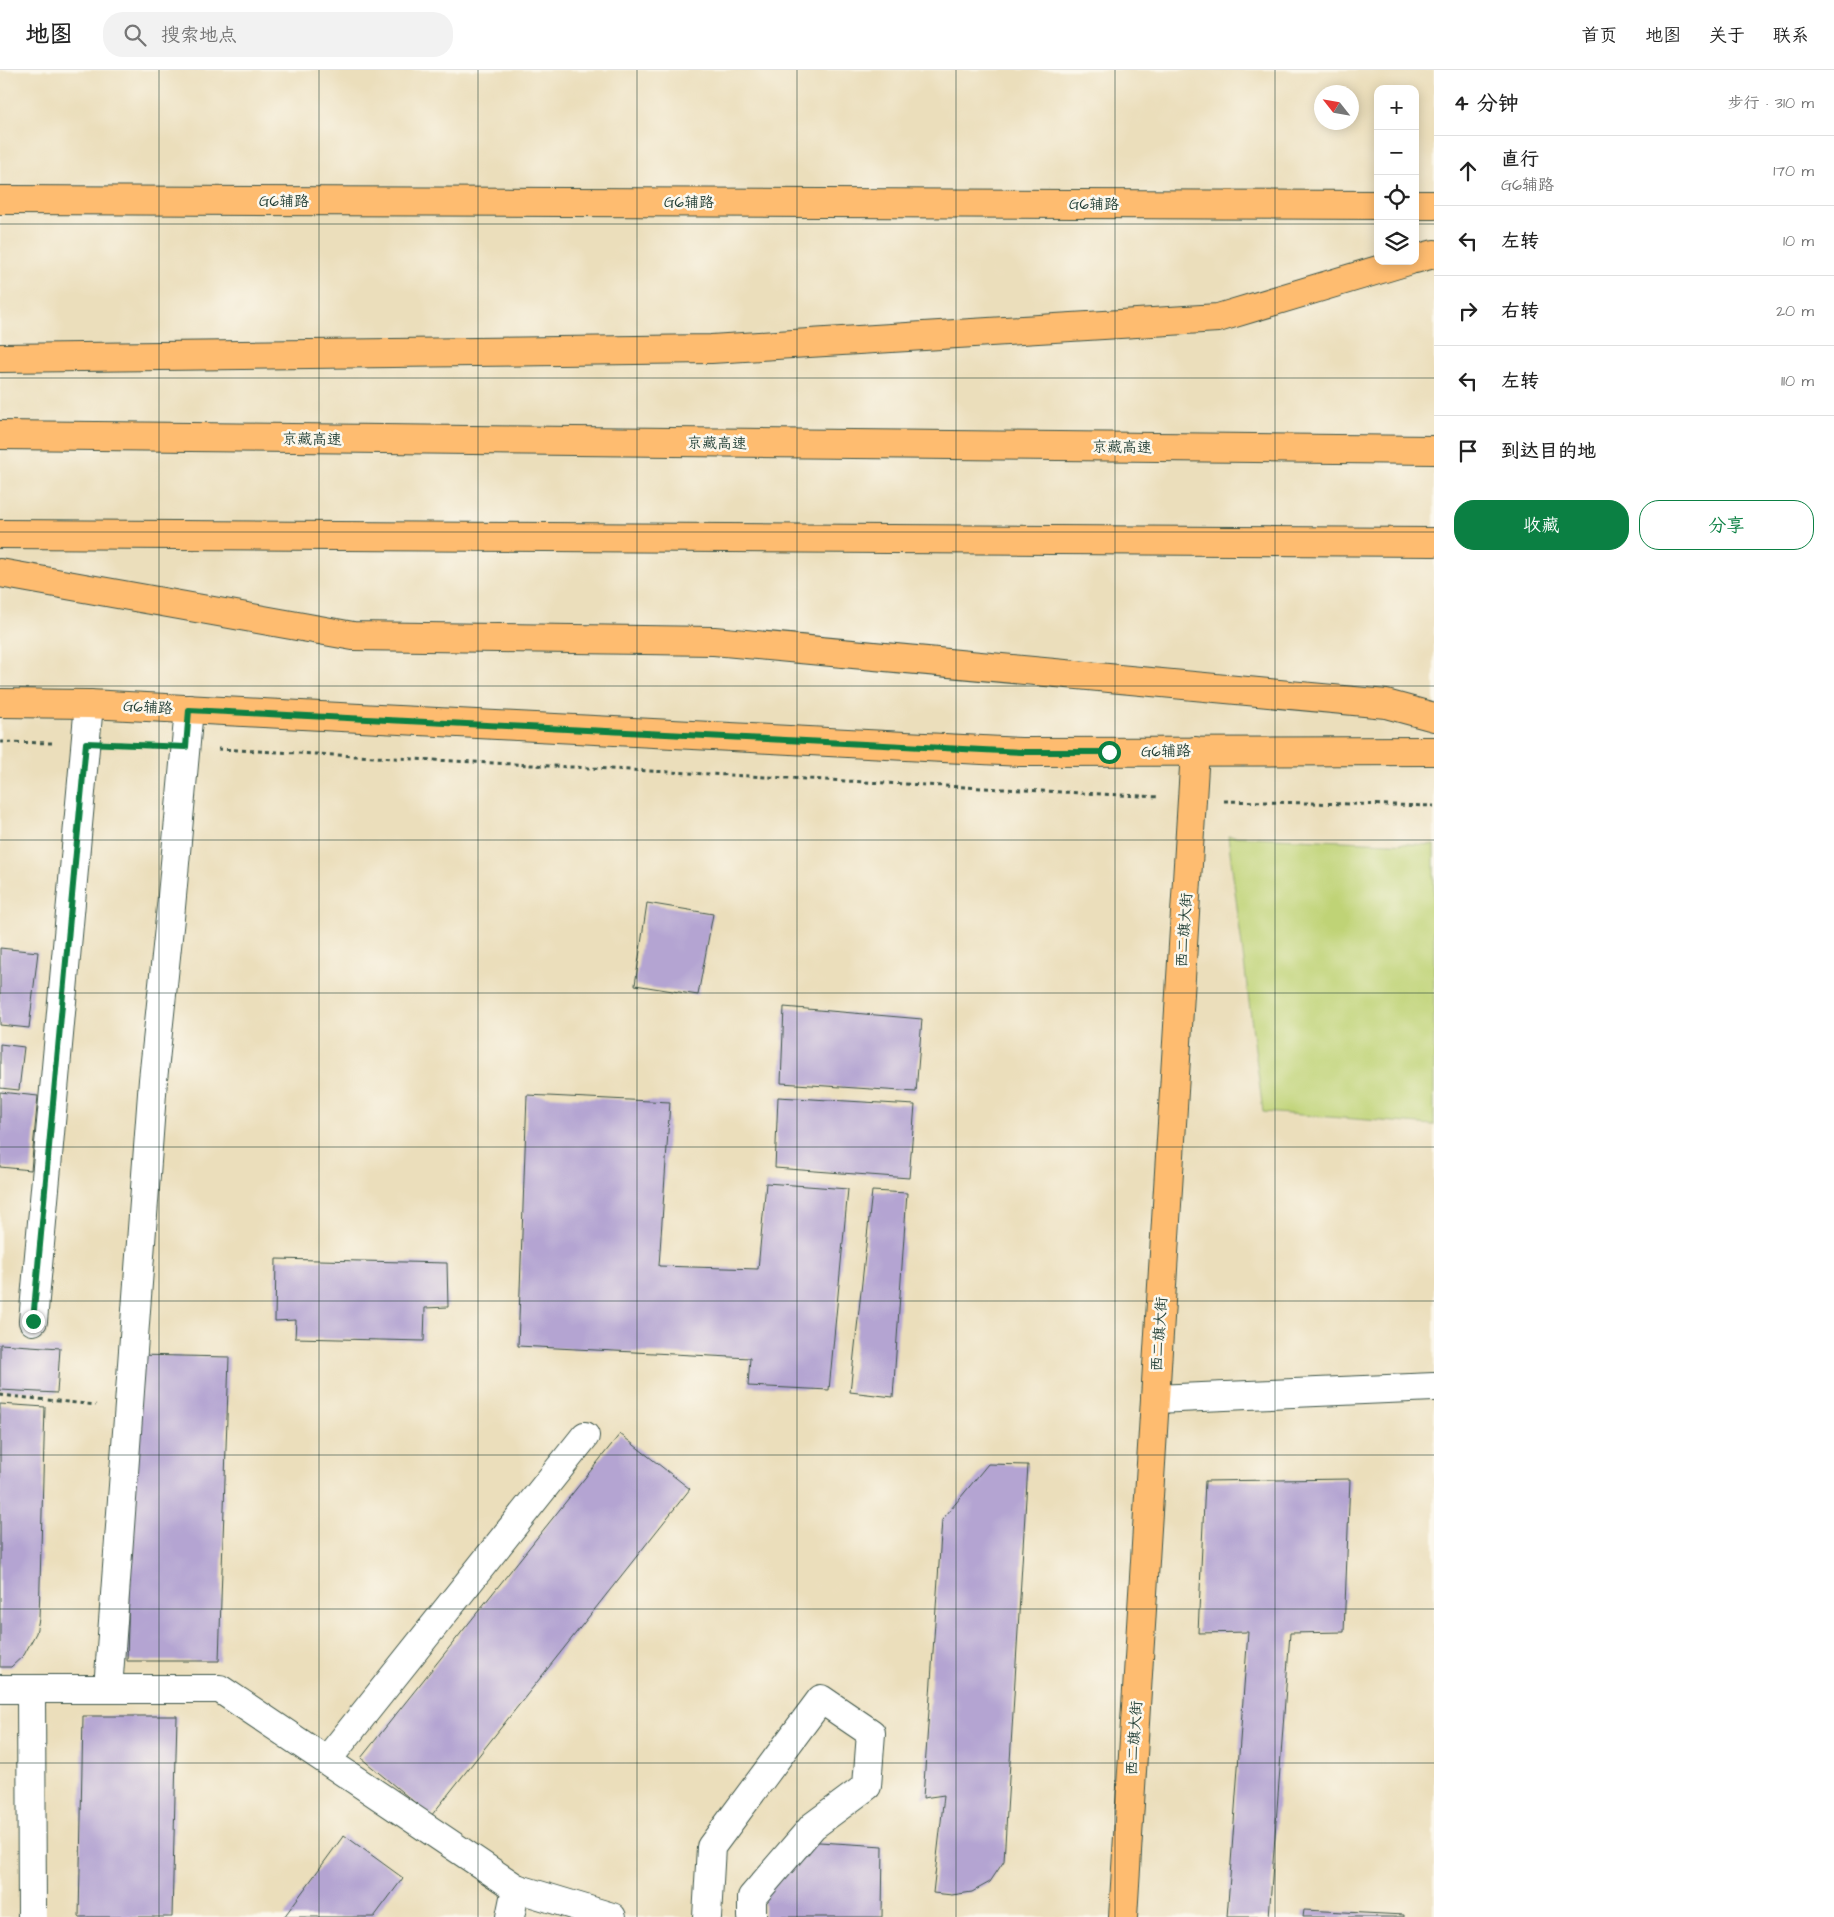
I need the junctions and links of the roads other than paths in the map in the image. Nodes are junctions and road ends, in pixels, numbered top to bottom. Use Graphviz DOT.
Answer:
graph roads {
  1 [pos="0,200"];
  2 [pos="1374,205"];
  3 [pos="1419,205"];
  4 [pos="1434,205"];
  5 [pos="1434,254"];
  6 [pos="1419,258"];
  7 [pos="1395,265"];
  8 [pos="0,358"];
  9 [pos="0,435"];
  10 [pos="1434,450"];
  11 [pos="0,534"];
  12 [pos="1434,542"];
  13 [pos="0,573"];
  14 [pos="0,703"];
  15 [pos="89,704"];
  16 [pos="189,710"];
  17 [pos="1434,717"];
  18 [pos="1196,751"];
  19 [pos="1434,751"];
  20 [pos="33,1321"];
  21 [pos="1434,1387"];
  22 [pos="1155,1399"];
  23 [pos="585,1436"];
  24 [pos="0,1689"];
  25 [pos="31,1689"];
  26 [pos="108,1689"];
  27 [pos="327,1760"];
  28 [pos="516,1888"];
  29 [pos="32,1917"];
  30 [pos="510,1917"];
  31 [pos="612,1917"];
  32 [pos="707,1917"];
  33 [pos="752,1917"];
  34 [pos="1123,1917"];
  1 -- 2 [label="main road, G6辅路"];
  3 -- 4 [label="main road"];
  5 -- 6 [label="main road"];
  7 -- 8 [label="main road"];
  9 -- 10 [label="main road, 京藏高速"];
  11 -- 12 [label="main road"];
  13 -- 17 [label="main road"];
  14 -- 15 [label="main road, G6辅路"];
  15 -- 16 [label="main road, G6辅路"];
  15 -- 20 [label="street"];
  16 -- 18 [label="main road, G6辅路"];
  16 -- 26 [label="street"];
  18 -- 19 [label="main road, G6辅路"];
  18 -- 22 [label="main road, 西二旗大街"];
  21 -- 22 [label="street"];
  22 -- 34 [label="main road, 西二旗大街"];
  23 -- 27 [label="street"];
  24 -- 25 [label="street"];
  25 -- 26 [label="street"];
  25 -- 29 [label="street"];
  26 -- 27 [label="street"];
  27 -- 28 [label="street"];
  28 -- 30 [label="street"];
  28 -- 31 [label="street"];
  32 -- 33 [label="street"];
}
